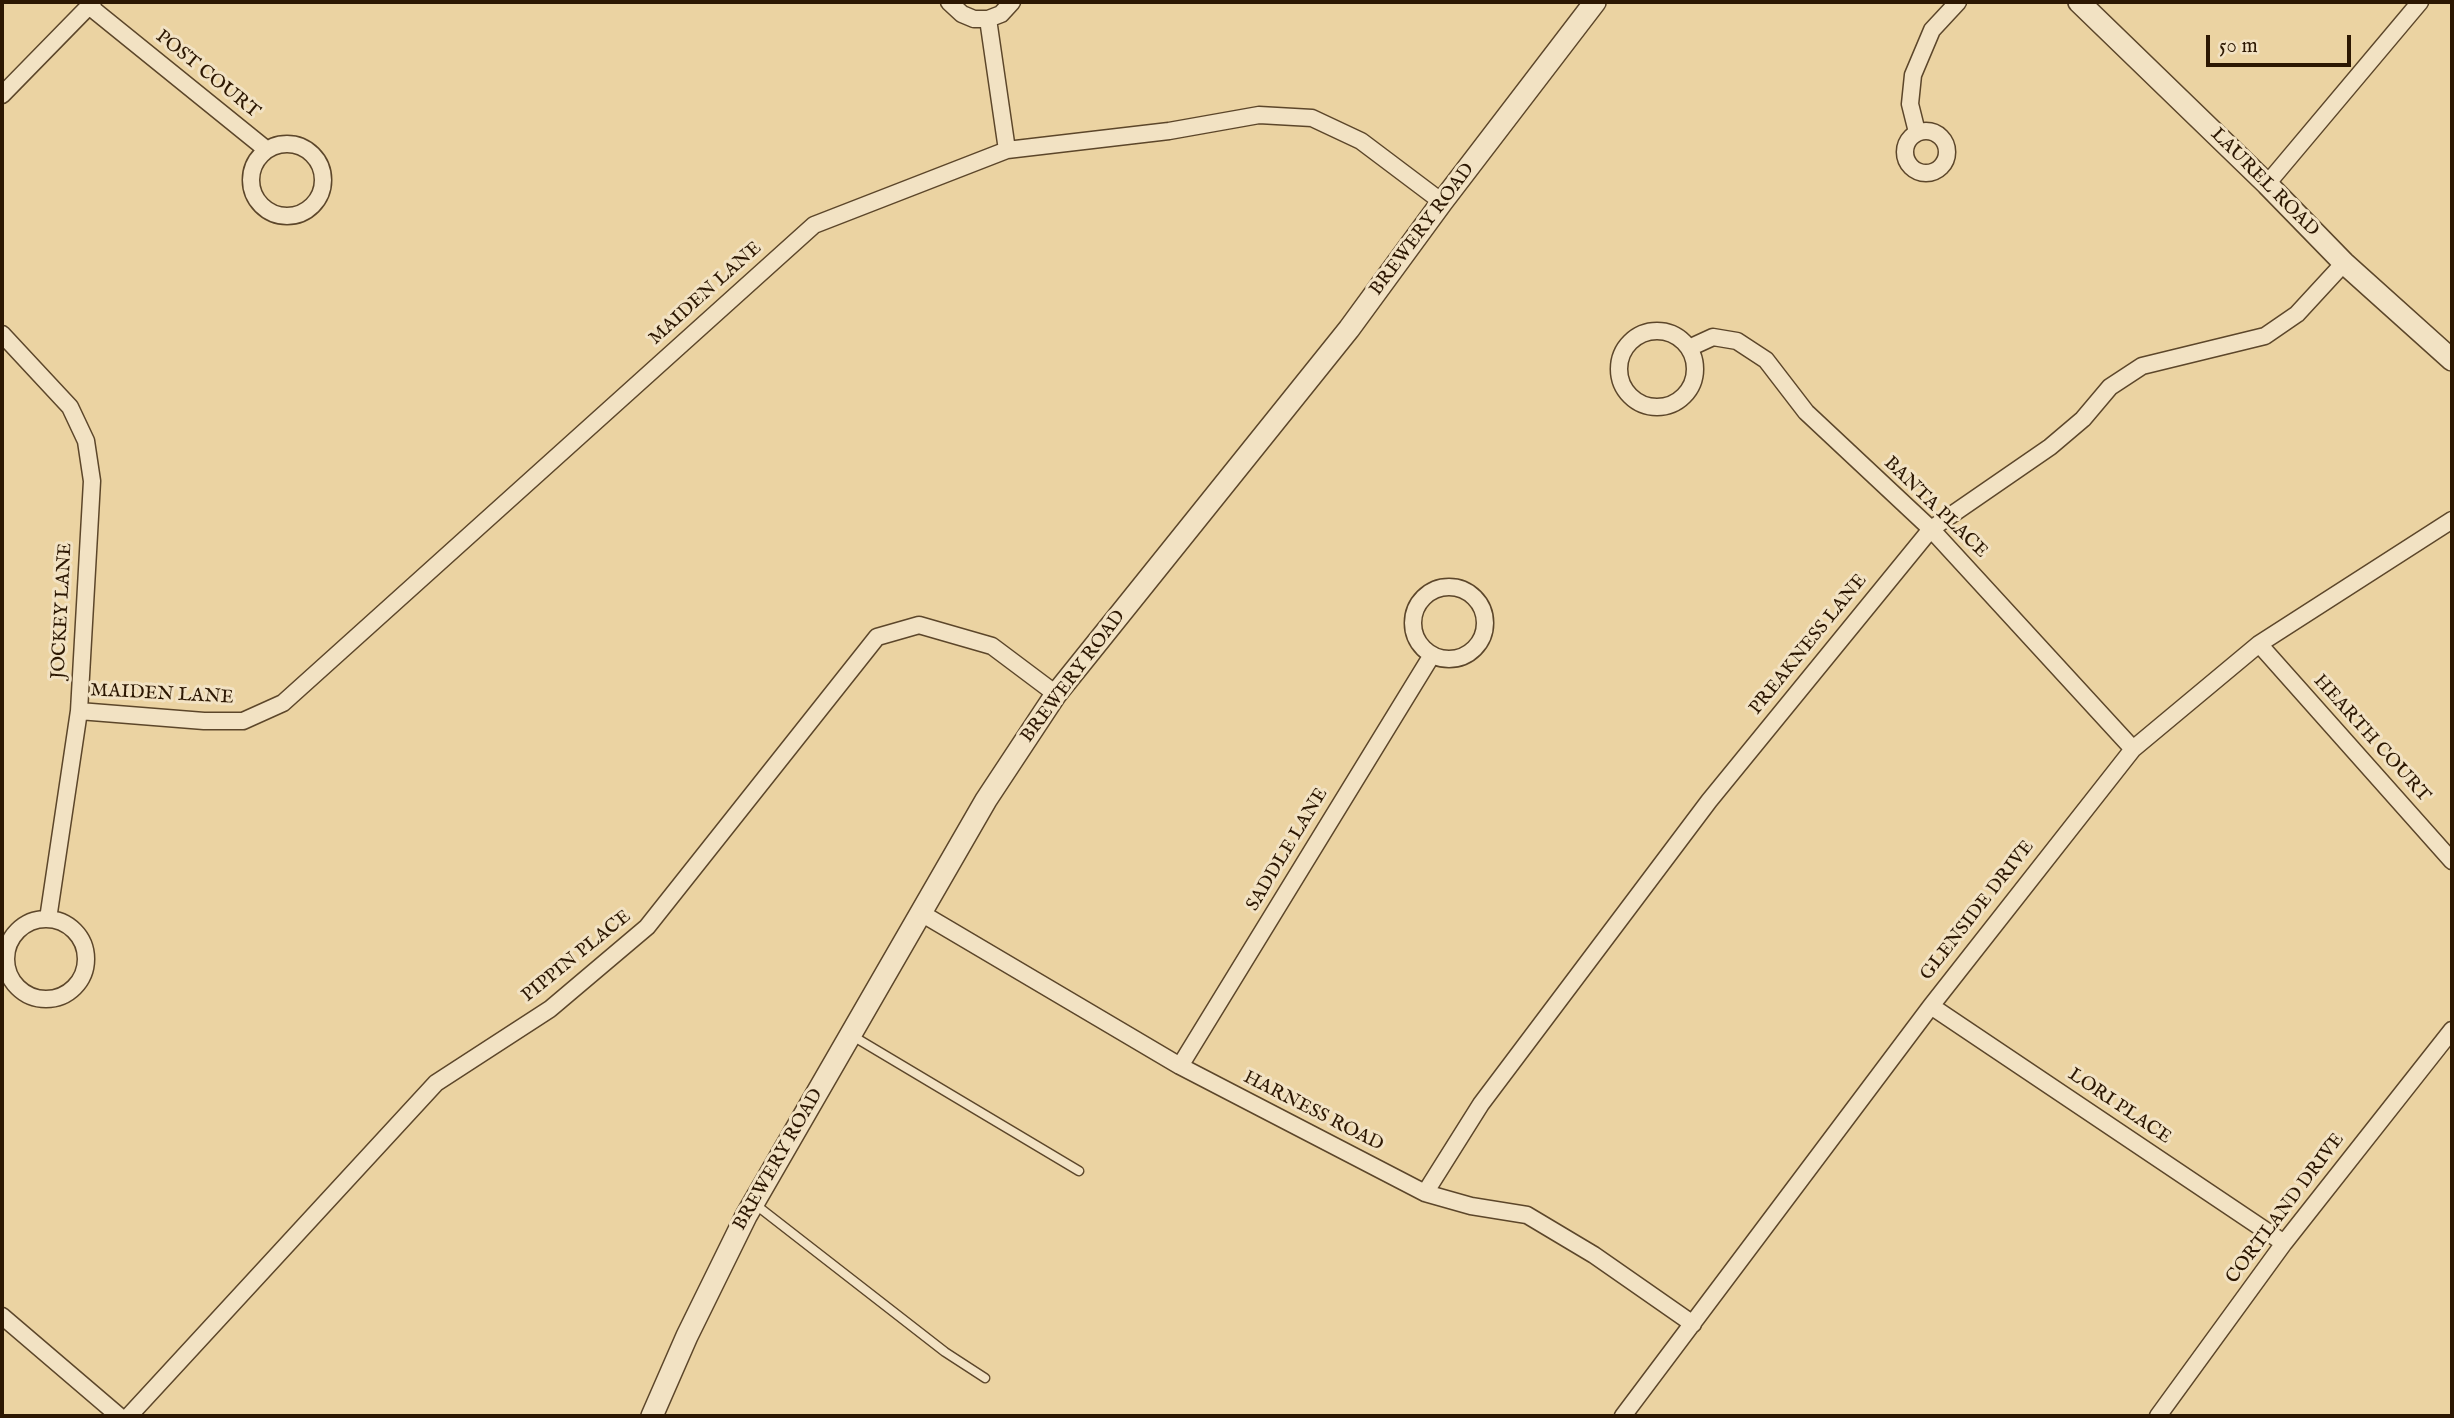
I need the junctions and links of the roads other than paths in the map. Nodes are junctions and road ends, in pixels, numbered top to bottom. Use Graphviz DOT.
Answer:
graph roads {
  1 [pos="949,2"];
  2 [pos="1013,2"];
  3 [pos="1595,2"];
  4 [pos="1958,2"];
  5 [pos="2079,2"];
  6 [pos="2420,2"];
  7 [pos="91,4"];
  8 [pos="988,19"];
  9 [pos="2,95"];
  10 [pos="1917,132"];
  11 [pos="267,150"];
  12 [pos="1007,150"];
  13 [pos="2267,184"];
  14 [pos="1442,202"];
  15 [pos="2344,263"];
  16 [pos="2,334"];
  17 [pos="1689,348"];
  18 [pos="2452,360"];
  19 [pos="2452,520"];
  20 [pos="1931,529"];
  21 [pos="2259,644"];
  22 [pos="1432,655"];
  23 [pos="1056,694"];
  24 [pos="79,712"];
  25 [pos="2133,749"];
  26 [pos="2452,861"];
  27 [pos="921,913"];
  28 [pos="48,919"];
  29 [pos="1931,1006"];
  30 [pos="2452,1030"];
  31 [pos="851,1035"];
  32 [pos="1180,1066"];
  33 [pos="1079,1171"];
  34 [pos="1425,1193"];
  35 [pos="753,1204"];
  36 [pos="2284,1243"];
  37 [pos="2,1316"];
  38 [pos="1693,1324"];
  39 [pos="985,1378"];
  40 [pos="119,1416"];
  41 [pos="129,1416"];
  42 [pos="652,1416"];
  43 [pos="1623,1416"];
  44 [pos="2158,1416"];
  1 -- 8 [label="street"];
  2 -- 8 [label="street"];
  3 -- 14 [label="street, BREWERY ROAD"];
  4 -- 10 [label="street"];
  5 -- 13 [label="street, LAUREL ROAD"];
  6 -- 13 [label="street"];
  7 -- 9 [label="street"];
  7 -- 11 [label="street, POST COURT"];
  8 -- 12 [label="street"];
  11 -- 11 [label="street"];
  12 -- 14 [label="street, MAIDEN LANE"];
  12 -- 24 [label="street, MAIDEN LANE"];
  13 -- 15 [label="street, LAUREL ROAD"];
  14 -- 23 [label="street, BREWERY ROAD"];
  15 -- 18 [label="street, LAUREL ROAD"];
  15 -- 20 [label="street, PREAKNESS LANE"];
  16 -- 24 [label="street, JOCKEY LANE"];
  17 -- 17 [label="street"];
  17 -- 20 [label="street, BANTA PLACE"];
  19 -- 21 [label="street, GLENSIDE DRIVE"];
  20 -- 25 [label="street, BANTA PLACE"];
  20 -- 34 [label="street, PREAKNESS LANE"];
  21 -- 25 [label="street, GLENSIDE DRIVE"];
  21 -- 26 [label="street, HEARTH COURT"];
  22 -- 22 [label="street"];
  22 -- 32 [label="street, SADDLE LANE"];
  23 -- 27 [label="street, BREWERY ROAD"];
  23 -- 41 [label="street, PIPPIN PLACE"];
  24 -- 28 [label="street, JOCKEY LANE"];
  25 -- 29 [label="street, GLENSIDE DRIVE"];
  27 -- 31 [label="street, BREWERY ROAD"];
  27 -- 32 [label="street, HARNESS ROAD"];
  28 -- 28 [label="street"];
  29 -- 36 [label="street, LORI PLACE"];
  29 -- 38 [label="street, GLENSIDE DRIVE"];
  30 -- 36 [label="street, CORTLAND DRIVE"];
  31 -- 33 [label="lane"];
  31 -- 35 [label="street, BREWERY ROAD"];
  32 -- 34 [label="street, HARNESS ROAD"];
  34 -- 38 [label="street, HARNESS ROAD"];
  35 -- 39 [label="lane"];
  35 -- 42 [label="street, BREWERY ROAD"];
  36 -- 44 [label="street, CORTLAND DRIVE"];
  37 -- 40 [label="street"];
  38 -- 43 [label="street, GLENSIDE DRIVE"];
}
